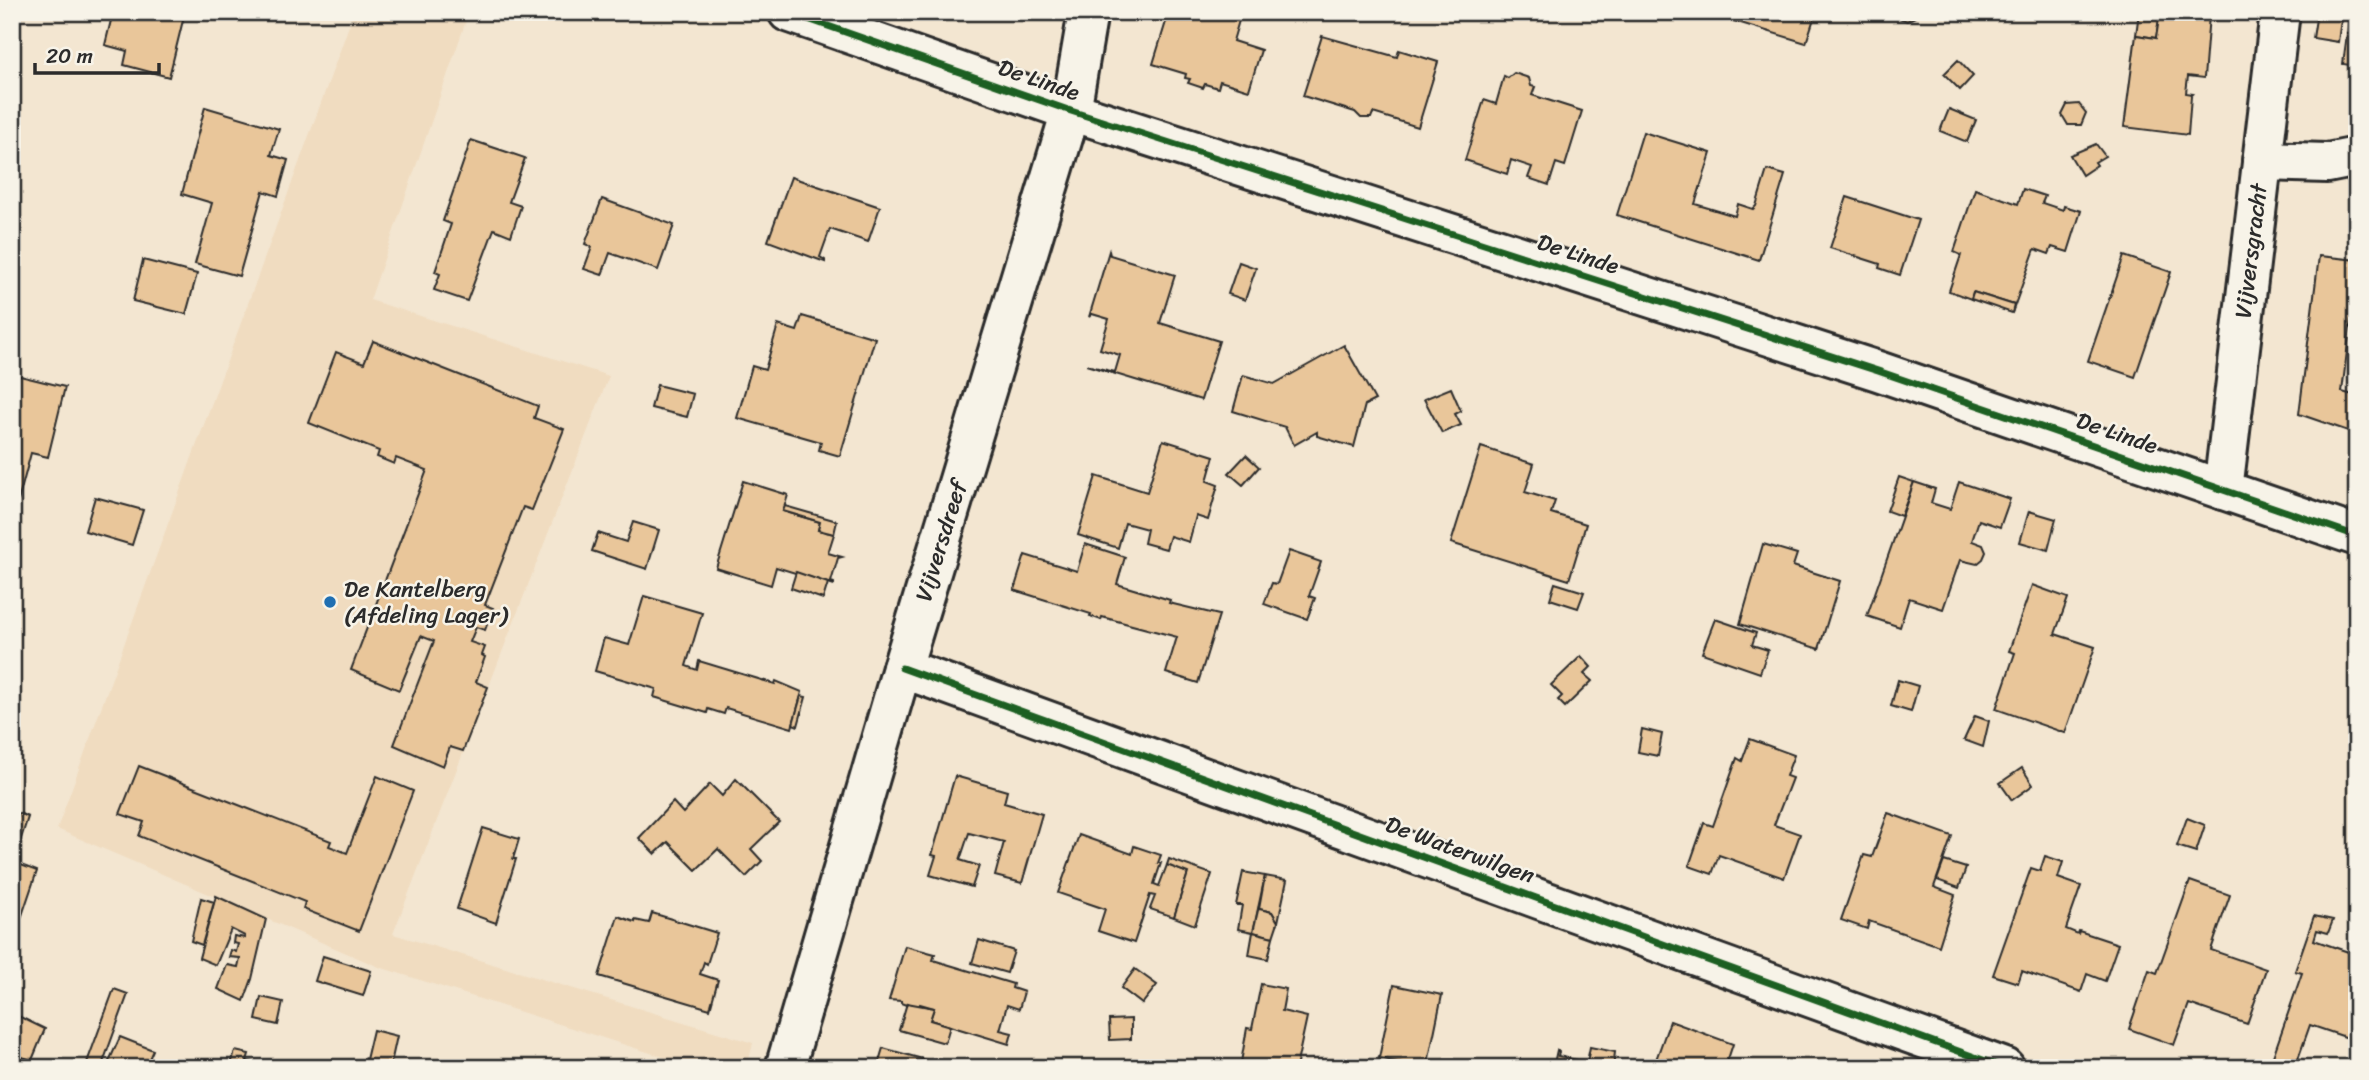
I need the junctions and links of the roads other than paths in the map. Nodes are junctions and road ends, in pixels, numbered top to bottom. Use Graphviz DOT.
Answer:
graph roads {
  1 [pos="788,12"];
  2 [pos="1088,12"];
  3 [pos="2280,12"];
  4 [pos="1071,111"];
  5 [pos="2357,157"];
  6 [pos="2262,161"];
  7 [pos="2223,490"];
  8 [pos="2357,536"];
  9 [pos="902,668"];
  10 [pos="785,1068"];
  11 [pos="2005,1068"];
  1 -- 4 [label="street, De Linde"];
  2 -- 4 [label="street, Vijversdreef"];
  3 -- 6 [label="street, Vijversgracht"];
  4 -- 7 [label="street, De Linde"];
  4 -- 9 [label="street, Vijversdreef"];
  5 -- 6 [label="street"];
  6 -- 7 [label="street, Vijversgracht"];
  7 -- 8 [label="street, De Linde"];
  9 -- 10 [label="street, Vijversdreef"];
  9 -- 11 [label="street, De Waterwilgen"];
}
